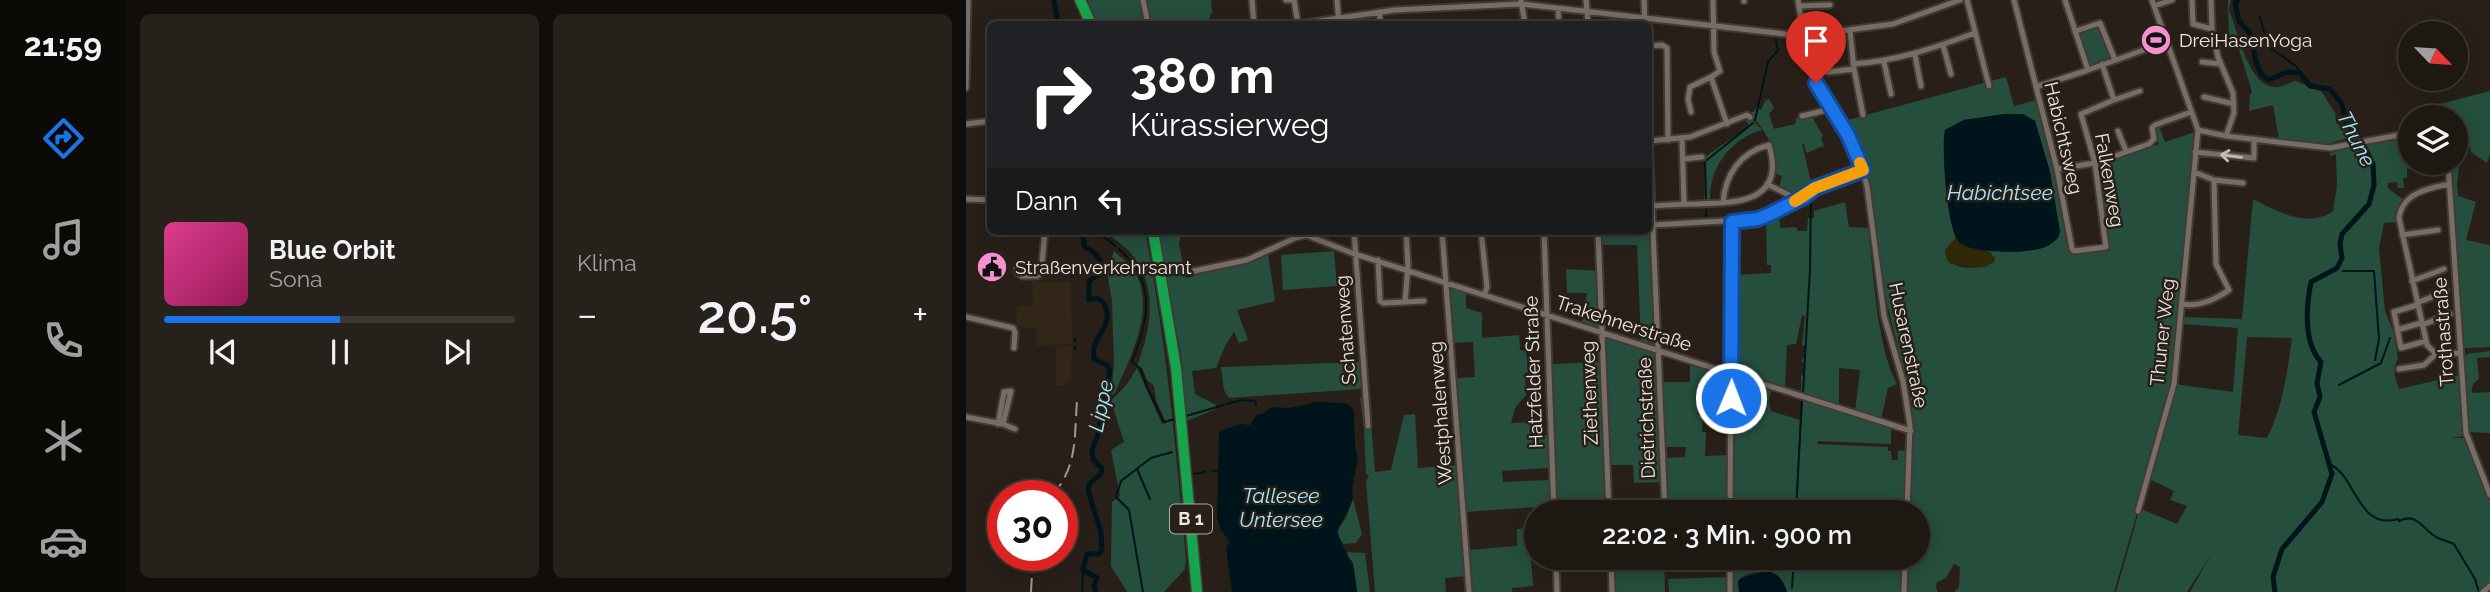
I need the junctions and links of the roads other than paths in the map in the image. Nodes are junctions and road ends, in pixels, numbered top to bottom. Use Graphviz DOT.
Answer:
graph roads {
  1 [pos="968,0"];
  2 [pos="1080,0"];
  3 [pos="1143,0"];
  4 [pos="1252,0"];
  5 [pos="1290,0"];
  6 [pos="1337,0"];
  7 [pos="1586,0"];
  8 [pos="1644,0"];
  9 [pos="1713,0"];
  10 [pos="1960,0"];
  11 [pos="1967,0"];
  12 [pos="2014,0"];
  13 [pos="2065,0"];
  14 [pos="2172,0"];
  15 [pos="2192,0"];
  16 [pos="2211,0"];
  17 [pos="1521,2"];
  18 [pos="1799,3"];
  19 [pos="2153,3"];
  20 [pos="1830,5"];
  21 [pos="1558,9"];
  22 [pos="1380,12"];
  23 [pos="1587,12"];
  24 [pos="1089,21"];
  25 [pos="1147,21"];
  26 [pos="1254,21"];
  27 [pos="1297,21"];
  28 [pos="1338,21"];
  29 [pos="1380,21"];
  30 [pos="1524,21"];
  31 [pos="1559,21"];
  32 [pos="1588,21"];
  33 [pos="1639,21"];
  34 [pos="1645,21"];
  35 [pos="1652,22"];
  36 [pos="1714,26"];
  37 [pos="2213,29"];
  38 [pos="1850,31"];
  39 [pos="2076,31"];
  40 [pos="1975,33"];
  41 [pos="1803,36"];
  42 [pos="2166,42"];
  43 [pos="1943,45"];
  44 [pos="1652,46"];
  45 [pos="1915,55"];
  46 [pos="2115,60"];
  47 [pos="1884,62"];
  48 [pos="2202,62"];
  49 [pos="2102,64"];
  50 [pos="2221,64"];
  51 [pos="1854,66"];
  52 [pos="2088,70"];
  53 [pos="1828,72"];
  54 [pos="1951,74"];
  55 [pos="1711,77"];
  56 [pos="1921,86"];
  57 [pos="1989,86"];
  58 [pos="2036,87"];
  59 [pos="966,88"];
  60 [pos="2140,91"];
  61 [pos="1891,94"];
  62 [pos="2204,97"];
  63 [pos="2114,100"];
  64 [pos="2234,104"];
  65 [pos="1831,108"];
  66 [pos="1691,112"];
  67 [pos="2191,112"];
  68 [pos="1863,115"];
  69 [pos="1802,116"];
  70 [pos="1750,117"];
  71 [pos="987,121"];
  72 [pos="966,124"];
  73 [pos="1727,124"];
  74 [pos="2198,130"];
  75 [pos="2118,131"];
  76 [pos="2398,134"];
  77 [pos="2226,136"];
  78 [pos="1682,139"];
  79 [pos="2254,139"];
  80 [pos="1668,140"];
  81 [pos="1652,141"];
  82 [pos="2196,148"];
  83 [pos="2126,151"];
  84 [pos="1702,158"];
  85 [pos="1683,159"];
  86 [pos="2095,163"];
  87 [pos="2057,169"];
  88 [pos="1863,170"];
  89 [pos="2194,173"];
  90 [pos="2449,175"];
  91 [pos="2214,180"];
  92 [pos="2243,183"];
  93 [pos="1768,184"];
  94 [pos="2449,184"];
  95 [pos="966,199"];
  96 [pos="1797,199"];
  97 [pos="987,200"];
  98 [pos="1724,203"];
  99 [pos="1684,204"];
  100 [pos="1652,206"];
  101 [pos="1732,222"];
  102 [pos="1653,225"];
  103 [pos="2438,230"];
  104 [pos="1045,235"];
  105 [pos="1154,235"];
  106 [pos="1354,235"];
  107 [pos="1406,235"];
  108 [pos="1442,235"];
  109 [pos="1481,235"];
  110 [pos="1544,235"];
  111 [pos="1598,235"];
  112 [pos="2402,235"];
  113 [pos="2106,247"];
  114 [pos="1356,254"];
  115 [pos="1378,260"];
  116 [pos="1017,269"];
  117 [pos="2444,269"];
  118 [pos="1407,270"];
  119 [pos="1194,271"];
  120 [pos="2412,281"];
  121 [pos="1446,282"];
  122 [pos="2446,291"];
  123 [pos="1485,293"];
  124 [pos="1424,301"];
  125 [pos="1405,302"];
  126 [pos="2182,304"];
  127 [pos="2417,304"];
  128 [pos="2450,314"];
  129 [pos="1548,315"];
  130 [pos="966,317"];
  131 [pos="2422,324"];
  132 [pos="2397,330"];
  133 [pos="1603,333"];
  134 [pos="2426,341"];
  135 [pos="1014,348"];
  136 [pos="1659,351"];
  137 [pos="2460,353"];
  138 [pos="2435,354"];
  139 [pos="2399,369"];
  140 [pos="1731,374"];
  141 [pos="1009,391"];
  142 [pos="966,417"];
  143 [pos="1001,424"];
  144 [pos="1368,426"];
  145 [pos="1015,429"];
  146 [pos="1911,431"];
  147 [pos="2490,495"];
  148 [pos="1554,500"];
  149 [pos="1609,500"];
  150 [pos="1665,500"];
  151 [pos="1730,500"];
  152 [pos="1908,500"];
  153 [pos="2138,511"];
  154 [pos="1556,570"];
  155 [pos="1611,570"];
  156 [pos="1730,570"];
  157 [pos="1905,570"];
  158 [pos="2490,586"];
  159 [pos="1197,592"];
  160 [pos="1469,592"];
  161 [pos="1557,592"];
  162 [pos="1612,592"];
  163 [pos="1730,592"];
  164 [pos="1904,592"];
  165 [pos="2483,592"];
  1 -- 59 [label="street"];
  2 -- 24 [label="highway"];
  3 -- 25 [label="street"];
  4 -- 26 [label="street"];
  5 -- 27 [label="street"];
  6 -- 28 [label="street"];
  7 -- 23 [label="street"];
  8 -- 34 [label="street"];
  9 -- 36 [label="street"];
  10 -- 38 [label="street"];
  11 -- 40 [label="street"];
  12 -- 58 [label="street, Habichtsweg"];
  13 -- 39 [label="street"];
  14 -- 19 [label="street"];
  15 -- 37 [label="street"];
  16 -- 37 [label="street"];
  17 -- 21 [label="street"];
  17 -- 22 [label="street"];
  17 -- 30 [label="street"];
  18 -- 20 [label="street, Husarenstraße"];
  18 -- 41 [label="street, Husarenstraße"];
  19 -- 42 [label="street"];
  21 -- 23 [label="street"];
  21 -- 31 [label="street"];
  22 -- 28 [label="street"];
  22 -- 29 [label="street"];
  23 -- 32 [label="street"];
  23 -- 33 [label="street"];
  35 -- 36 [label="street"];
  36 -- 41 [label="street"];
  36 -- 55 [label="street"];
  37 -- 50 [label="street"];
  38 -- 41 [label="street"];
  38 -- 51 [label="street"];
  39 -- 46 [label="street"];
  39 -- 52 [label="street"];
  40 -- 43 [label="street"];
  40 -- 57 [label="street"];
  41 -- 65 [label="street, Husarenstraße"];
  42 -- 46 [label="street"];
  42 -- 67 [label="street"];
  43 -- 45 [label="street"];
  43 -- 54 [label="street"];
  44 -- 80 [label="street"];
  45 -- 47 [label="street"];
  45 -- 56 [label="street"];
  46 -- 49 [label="street"];
  47 -- 51 [label="street"];
  47 -- 61 [label="street"];
  48 -- 50 [label="street"];
  49 -- 52 [label="street"];
  49 -- 63 [label="street"];
  50 -- 64 [label="street"];
  51 -- 53 [label="street"];
  51 -- 68 [label="street"];
  52 -- 58 [label="street"];
  55 -- 66 [label="street"];
  55 -- 73 [label="street"];
  58 -- 87 [label="street, Habichtsweg"];
  60 -- 63 [label="street, Falkenweg"];
  62 -- 64 [label="street"];
  63 -- 86 [label="street, Falkenweg"];
  64 -- 77 [label="street"];
  65 -- 69 [label="street"];
  65 -- 88 [label="street, Husarenstraße"];
  67 -- 74 [label="street"];
  67 -- 83 [label="street"];
  70 -- 73 [label="street"];
  71 -- 72 [label="street"];
  73 -- 78 [label="street"];
  74 -- 77 [label="street"];
  74 -- 82 [label="street, Thuner Weg"];
  75 -- 83 [label="street"];
  76 -- 79 [label="street"];
  77 -- 79 [label="street"];
  78 -- 80 [label="street"];
  78 -- 85 [label="street"];
  79 -- 82 [label="street, one-way"];
  80 -- 81 [label="street"];
  82 -- 89 [label="street, Thuner Weg"];
  83 -- 86 [label="street"];
  84 -- 85 [label="street"];
  85 -- 99 [label="street"];
  86 -- 87 [label="street"];
  86 -- 113 [label="street, Falkenweg"];
  87 -- 113 [label="street, Habichtsweg"];
  88 -- 96 [label="street"];
  88 -- 146 [label="street, Husarenstraße"];
  89 -- 91 [label="street"];
  89 -- 126 [label="street, Thuner Weg"];
  90 -- 94 [label="street, Trothastraße"];
  91 -- 92 [label="street"];
  91 -- 126 [label="street"];
  93 -- 96 [label="street"];
  93 -- 98 [label="street"];
  93 -- 98 [label="street"];
  94 -- 112 [label="street"];
  94 -- 137 [label="street, Trothastraße"];
  95 -- 97 [label="street"];
  96 -- 101 [label="street"];
  98 -- 99 [label="street"];
  99 -- 100 [label="street"];
  100 -- 102 [label="street, Dietrichstraße"];
  101 -- 102 [label="street"];
  101 -- 140 [label="street"];
  102 -- 136 [label="street, Dietrichstraße"];
  103 -- 112 [label="street"];
  104 -- 116 [label="street"];
  105 -- 159 [label="highway, B 1"];
  106 -- 114 [label="street, Schatenweg"];
  107 -- 118 [label="street"];
  108 -- 121 [label="street, Westphalenweg"];
  109 -- 123 [label="street"];
  110 -- 129 [label="street, Hatzfelder Straße"];
  111 -- 133 [label="street, Ziethenweg"];
  112 -- 120 [label="street"];
  114 -- 115 [label="street, Trakehnerstraße"];
  114 -- 119 [label="street, Trakehnerstraße"];
  114 -- 144 [label="street, Schatenweg"];
  115 -- 118 [label="street, Trakehnerstraße"];
  115 -- 125 [label="street"];
  117 -- 120 [label="street"];
  118 -- 121 [label="street, Trakehnerstraße"];
  118 -- 125 [label="street"];
  120 -- 127 [label="street"];
  121 -- 123 [label="street, Trakehnerstraße"];
  121 -- 160 [label="street, Westphalenweg"];
  122 -- 127 [label="street"];
  123 -- 129 [label="street, Trakehnerstraße"];
  124 -- 125 [label="street"];
  126 -- 153 [label="street, Thuner Weg"];
  127 -- 131 [label="street"];
  127 -- 132 [label="street"];
  128 -- 131 [label="street"];
  129 -- 133 [label="street, Trakehnerstraße"];
  129 -- 148 [label="street, Hatzfelder Straße"];
  130 -- 135 [label="street"];
  131 -- 132 [label="street"];
  131 -- 134 [label="street"];
  132 -- 134 [label="street"];
  133 -- 136 [label="street, Trakehnerstraße"];
  133 -- 149 [label="street, Ziethenweg"];
  134 -- 138 [label="street"];
  136 -- 140 [label="street, Trakehnerstraße"];
  136 -- 150 [label="street, Dietrichstraße"];
  137 -- 138 [label="street"];
  137 -- 147 [label="street, Trothastraße"];
  138 -- 139 [label="street"];
  140 -- 146 [label="street, Trakehnerstraße"];
  140 -- 151 [label="street"];
  141 -- 143 [label="street"];
  142 -- 143 [label="street"];
  143 -- 145 [label="street"];
  146 -- 152 [label="street, Husarenstraße"];
  154 -- 161 [label="street"];
  155 -- 162 [label="street"];
  156 -- 163 [label="street"];
  157 -- 164 [label="street"];
  158 -- 165 [label="street"];
}
